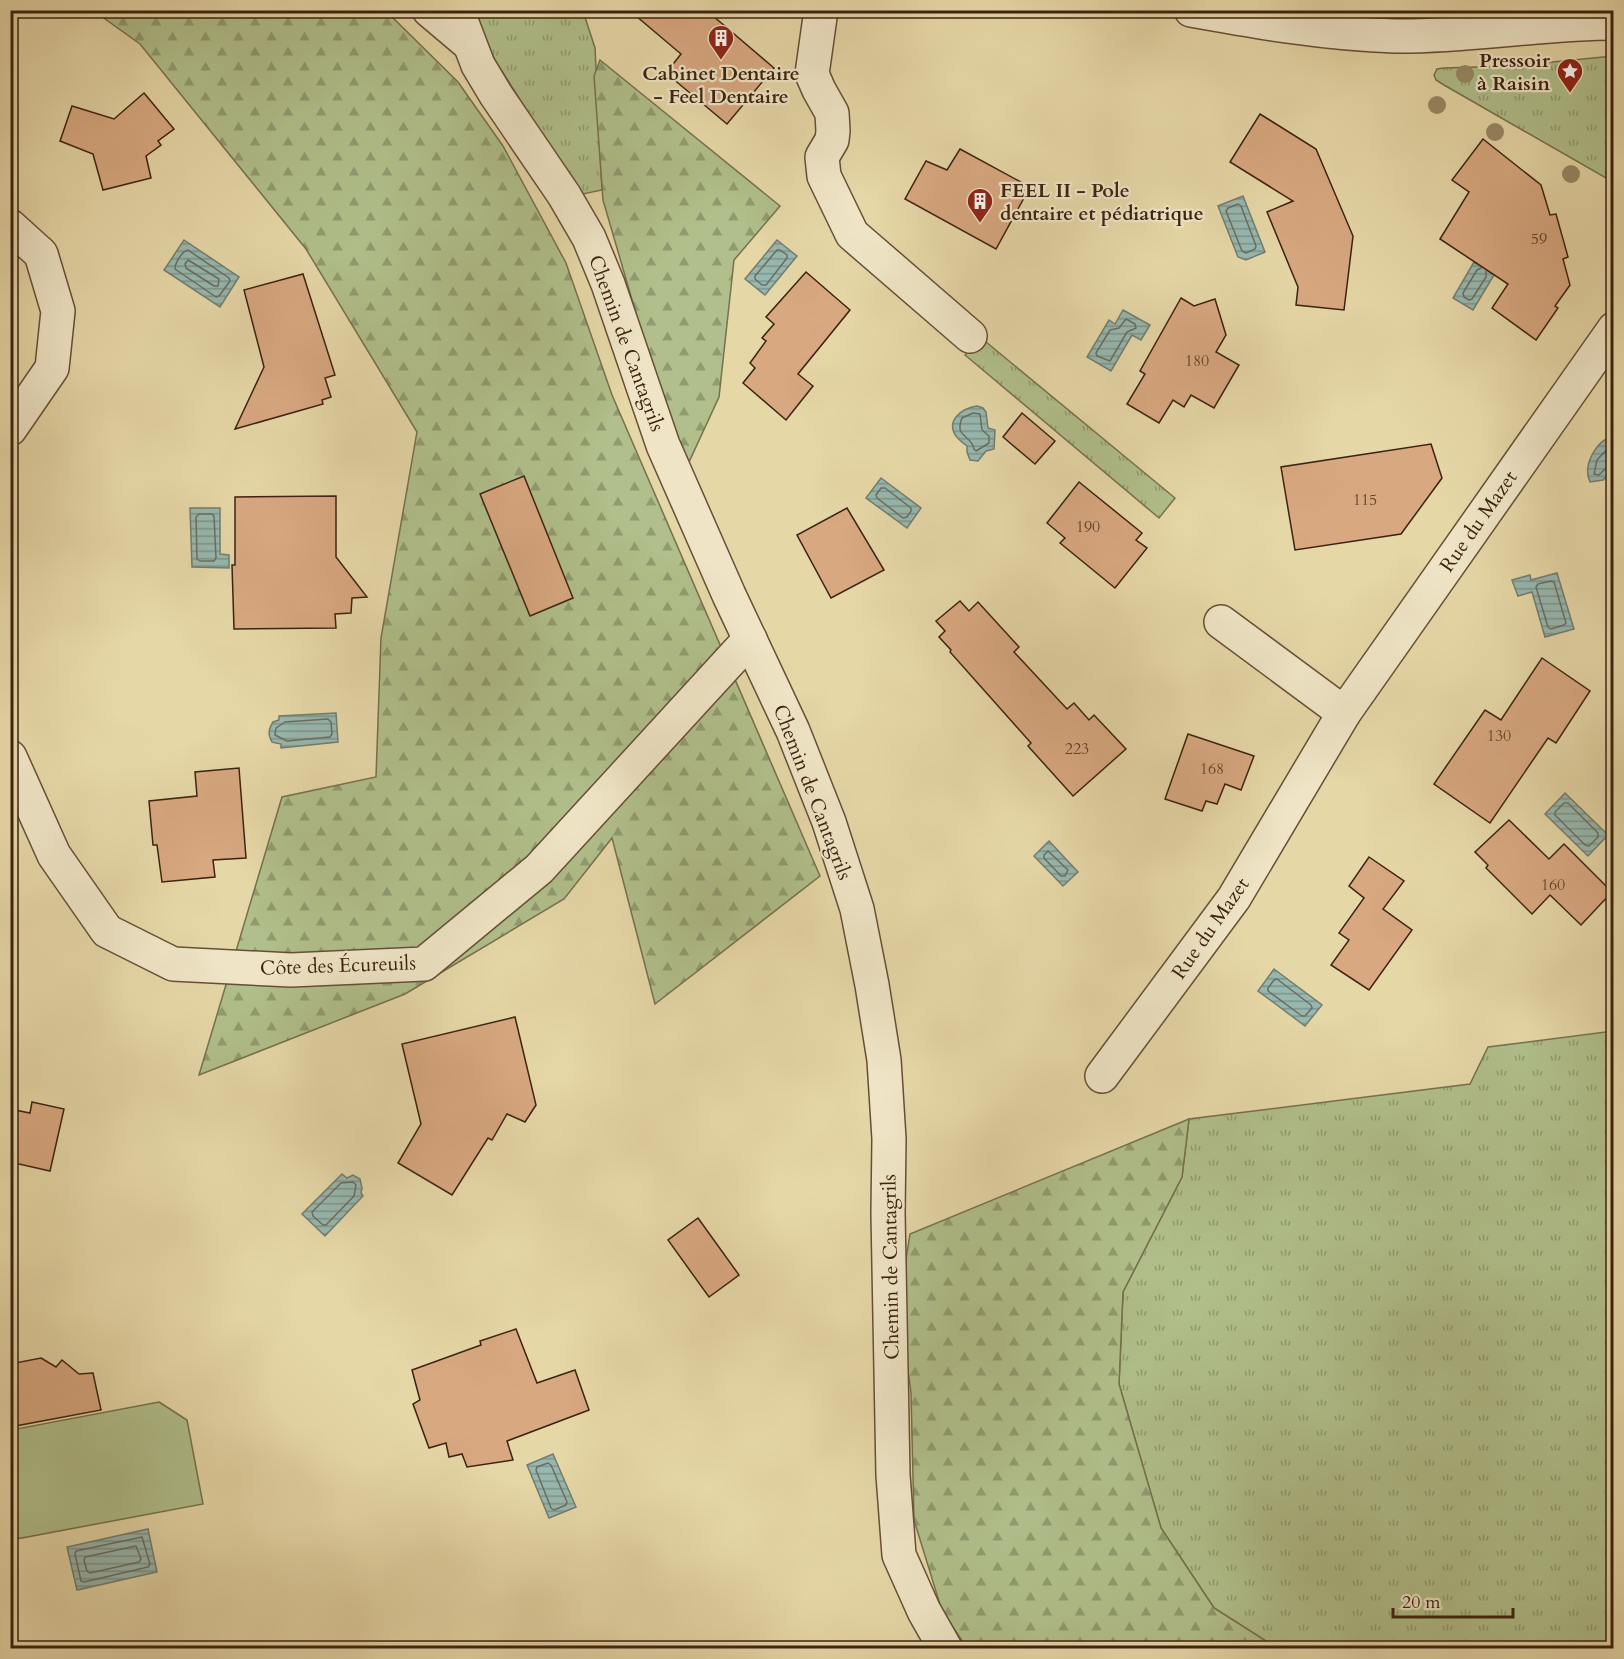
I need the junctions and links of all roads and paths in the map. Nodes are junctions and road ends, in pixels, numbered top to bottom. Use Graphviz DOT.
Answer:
graph roads {
  1 [pos="429,10"];
  2 [pos="457,10"];
  3 [pos="821,10"];
  4 [pos="1191,10"];
  5 [pos="1237,14"];
  6 [pos="1609,22"];
  7 [pos="469,44"];
  8 [pos="10,226"];
  9 [pos="1614,329"];
  10 [pos="970,336"];
  11 [pos="10,429"];
  12 [pos="1221,622"];
  13 [pos="750,639"];
  14 [pos="1344,713"];
  15 [pos="10,757"];
  16 [pos="1102,1076"];
  17 [pos="945,1648"];
  1 -- 7 [label="street, Chemin de Cantagrils"];
  2 -- 7 [label="street"];
  3 -- 10 [label="street"];
  4 -- 5 [label="street"];
  5 -- 6 [label="street"];
  7 -- 13 [label="street, Chemin de Cantagrils"];
  8 -- 11 [label="street"];
  9 -- 14 [label="street, Rue du Mazet"];
  12 -- 14 [label="street"];
  13 -- 15 [label="street, Côte des Écureuils"];
  13 -- 17 [label="street, Chemin de Cantagrils"];
  14 -- 16 [label="street, Rue du Mazet"];
}
